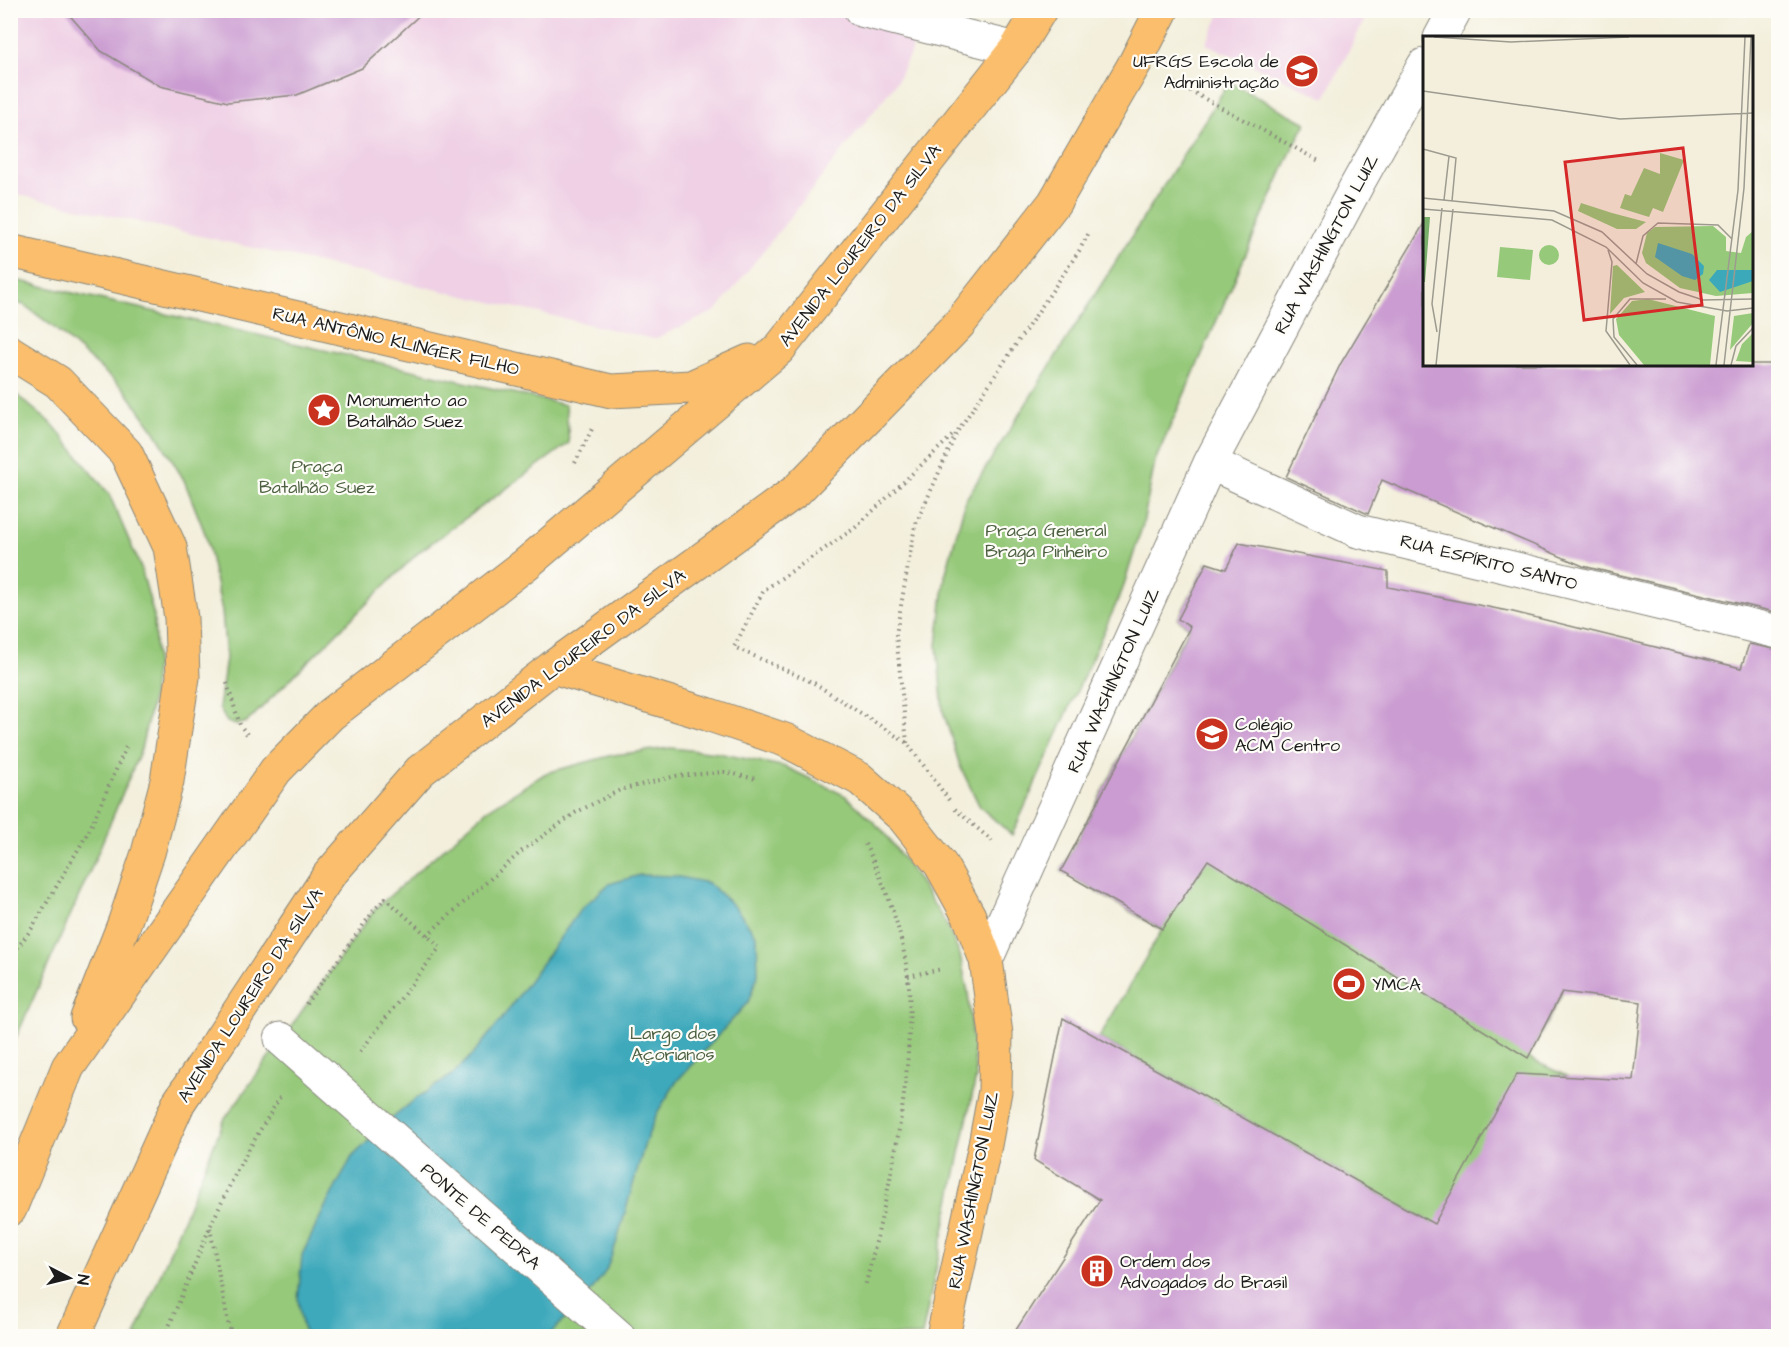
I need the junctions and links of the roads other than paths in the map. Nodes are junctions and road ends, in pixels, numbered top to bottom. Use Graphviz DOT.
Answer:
graph roads {
  1 [pos="861,10"];
  2 [pos="1040,10"];
  3 [pos="1162,10"];
  4 [pos="1455,10"];
  5 [pos="1441,36"];
  6 [pos="1016,49"];
  7 [pos="1423,69"];
  8 [pos="10,251"];
  9 [pos="779,349"];
  10 [pos="10,352"];
  11 [pos="1210,463"];
  12 [pos="1779,632"];
  13 [pos="553,666"];
  14 [pos="987,960"];
  15 [pos="281,1039"];
  16 [pos="68,1067"];
  17 [pos="10,1209"];
  18 [pos="73,1336"];
  19 [pos="618,1336"];
  20 [pos="943,1336"];
  1 -- 6 [label="street"];
  2 -- 6 [label="main road, AVENIDA LOUREIRO DA SILVA"];
  3 -- 13 [label="main road, AVENIDA LOUREIRO DA SILVA"];
  4 -- 5 [label="street"];
  6 -- 9 [label="main road, AVENIDA LOUREIRO DA SILVA"];
  7 -- 11 [label="street, RUA WASHINGTON LUIZ"];
  8 -- 9 [label="main road, RUA ANTÔNIO KLINGER FILHO"];
  9 -- 16 [label="main road, AVENIDA LOUREIRO DA SILVA"];
  10 -- 16 [label="main road"];
  11 -- 12 [label="street, RUA ESPÍRITO SANTO"];
  11 -- 14 [label="street, RUA WASHINGTON LUIZ"];
  13 -- 14 [label="main road"];
  13 -- 18 [label="main road, AVENIDA LOUREIRO DA SILVA"];
  14 -- 20 [label="main road, RUA WASHINGTON LUIZ"];
  15 -- 19 [label="street, PONTE DE PEDRA"];
  16 -- 17 [label="main road, AVENIDA LOUREIRO DA SILVA"];
}
